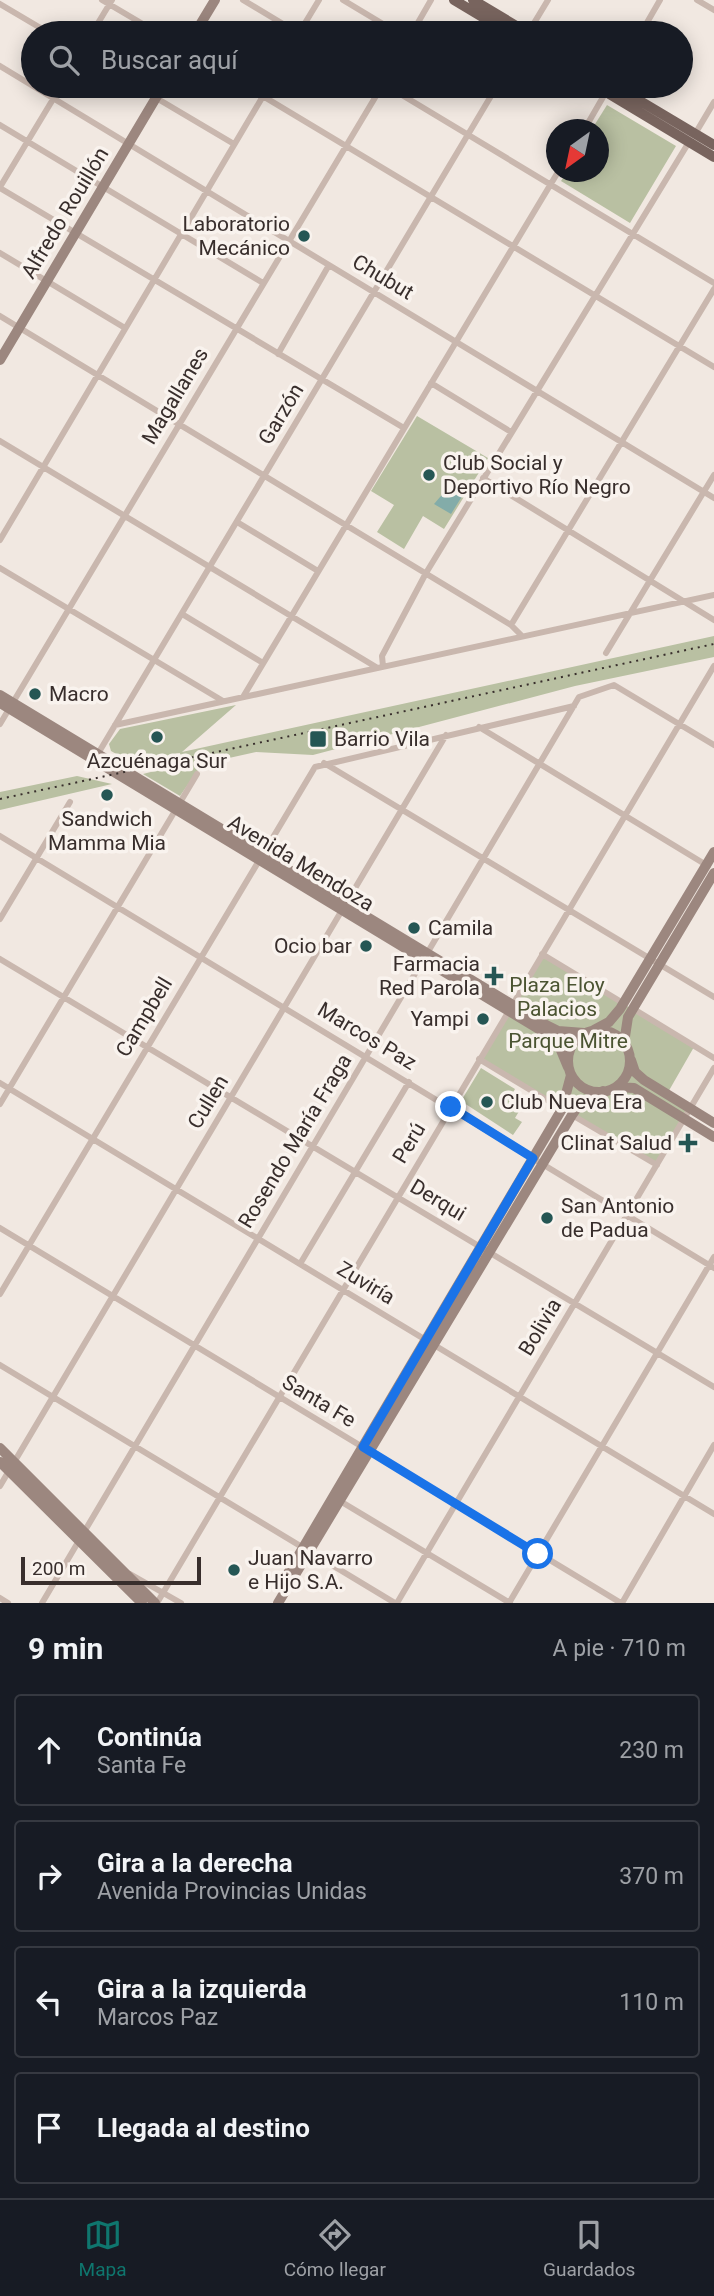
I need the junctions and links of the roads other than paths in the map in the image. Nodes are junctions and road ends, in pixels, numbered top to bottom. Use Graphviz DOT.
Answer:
graph roads {
  1 [pos="102,0"];
  2 [pos="215,0"];
  3 [pos="243,0"];
  4 [pos="319,0"];
  5 [pos="343,0"];
  6 [pos="432,0"];
  7 [pos="454,0"];
  8 [pos="474,0"];
  9 [pos="548,0"];
  10 [pos="660,0"];
  11 [pos="697,0"];
  12 [pos="111,2"];
  13 [pos="0,4"];
  14 [pos="714,10"];
  15 [pos="29,21"];
  16 [pos="99,21"];
  17 [pos="140,21"];
  18 [pos="202,21"];
  19 [pos="279,21"];
  20 [pos="306,21"];
  21 [pos="378,21"];
  22 [pos="419,21"];
  23 [pos="489,21"];
  24 [pos="508,21"];
  25 [pos="535,21"];
  26 [pos="648,21"];
  27 [pos="0,65"];
  28 [pos="21,78"];
  29 [pos="54,98"];
  30 [pos="156,98"];
  31 [pos="262,98"];
  32 [pos="266,98"];
  33 [pos="375,98"];
  34 [pos="406,98"];
  35 [pos="489,98"];
  36 [pos="601,98"];
  37 [pos="623,98"];
  38 [pos="714,102"];
  39 [pos="590,119"];
  40 [pos="0,125"];
  41 [pos="467,136"];
  42 [pos="692,138"];
  43 [pos="27,141"];
  44 [pos="129,144"];
  45 [pos="234,144"];
  46 [pos="714,145"];
  47 [pos="346,146"];
  48 [pos="714,157"];
  49 [pos="552,182"];
  50 [pos="550,186"];
  51 [pos="103,187"];
  52 [pos="0,188"];
  53 [pos="206,190"];
  54 [pos="430,197"];
  55 [pos="75,233"];
  56 [pos="181,233"];
  57 [pos="634,235"];
  58 [pos="288,240"];
  59 [pos="514,246"];
  60 [pos="0,253"];
  61 [pos="329,265"];
  62 [pos="153,279"];
  63 [pos="47,281"];
  64 [pos="263,283"];
  65 [pos="714,283"];
  66 [pos="714,289"];
  67 [pos="374,292"];
  68 [pos="595,296"];
  69 [pos="0,316"];
  70 [pos="19,327"];
  71 [pos="125,328"];
  72 [pos="236,328"];
  73 [pos="456,342"];
  74 [pos="680,346"];
  75 [pos="278,354"];
  76 [pos="0,360"];
  77 [pos="714,367"];
  78 [pos="97,375"];
  79 [pos="321,380"];
  80 [pos="431,383"];
  81 [pos="536,390"];
  82 [pos="179,424"];
  83 [pos="404,428"];
  84 [pos="511,432"];
  85 [pos="0,441"];
  86 [pos="622,442"];
  87 [pos="43,467"];
  88 [pos="714,474"];
  89 [pos="264,475"];
  90 [pos="483,478"];
  91 [pos="704,492"];
  92 [pos="714,498"];
  93 [pos="125,516"];
  94 [pos="237,522"];
  95 [pos="346,525"];
  96 [pos="568,530"];
  97 [pos="0,540"];
  98 [pos="209,566"];
  99 [pos="0,568"];
  100 [pos="318,571"];
  101 [pos="426,573"];
  102 [pos="649,580"];
  103 [pos="714,595"];
  104 [pos="684,601"];
  105 [pos="69,609"];
  106 [pos="630,612"];
  107 [pos="182,614"];
  108 [pos="292,616"];
  109 [pos="714,620"];
  110 [pos="511,625"];
  111 [pos="521,635"];
  112 [pos="606,653"];
  113 [pos="154,660"];
  114 [pos="264,663"];
  115 [pos="379,666"];
  116 [pos="714,666"];
  117 [pos="0,695"];
  118 [pos="243,697"];
  119 [pos="223,701"];
  120 [pos="7,705"];
  121 [pos="574,706"];
  122 [pos="0,724"];
  123 [pos="679,724"];
  124 [pos="115,726"];
  125 [pos="479,727"];
  126 [pos="446,735"];
  127 [pos="714,745"];
  128 [pos="96,757"];
  129 [pos="324,763"];
  130 [pos="539,765"];
  131 [pos="197,774"];
  132 [pos="70,802"];
  133 [pos="178,806"];
  134 [pos="401,809"];
  135 [pos="625,816"];
  136 [pos="0,836"];
  137 [pos="714,852"];
  138 [pos="260,856"];
  139 [pos="37,857"];
  140 [pos="483,859"];
  141 [pos="711,869"];
  142 [pos="118,906"];
  143 [pos="344,907"];
  144 [pos="569,910"];
  145 [pos="0,919"];
  146 [pos="542,954"];
  147 [pos="200,956"];
  148 [pos="425,956"];
  149 [pos="0,959"];
  150 [pos="655,961"];
  151 [pos="64,997"];
  152 [pos="714,997"];
  153 [pos="628,1006"];
  154 [pos="285,1007"];
  155 [pos="510,1007"];
  156 [pos="589,1032"];
  157 [pos="624,1043"];
  158 [pos="147,1046"];
  159 [pos="366,1056"];
  160 [pos="630,1057"];
  161 [pos="714,1058"];
  162 [pos="479,1059"];
  163 [pos="714,1068"];
  164 [pos="570,1071"];
  165 [pos="409,1082"];
  166 [pos="0,1083"];
  167 [pos="615,1087"];
  168 [pos="9,1089"];
  169 [pos="603,1091"];
  170 [pos="231,1097"];
  171 [pos="0,1104"];
  172 [pos="451,1107"];
  173 [pos="562,1109"];
  174 [pos="690,1109"];
  175 [pos="572,1115"];
  176 [pos="684,1119"];
  177 [pos="714,1123"];
  178 [pos="714,1137"];
  179 [pos="92,1139"];
  180 [pos="313,1146"];
  181 [pos="538,1161"];
  182 [pos="657,1165"];
  183 [pos="356,1171"];
  184 [pos="176,1189"];
  185 [pos="398,1196"];
  186 [pos="627,1215"];
  187 [pos="0,1228"];
  188 [pos="258,1238"];
  189 [pos="29,1245"];
  190 [pos="485,1249"];
  191 [pos="714,1257"];
  192 [pos="300,1264"];
  193 [pos="712,1266"];
  194 [pos="343,1289"];
  195 [pos="0,1294"];
  196 [pos="113,1296"];
  197 [pos="575,1303"];
  198 [pos="430,1342"];
  199 [pos="194,1345"];
  200 [pos="657,1353"];
  201 [pos="0,1365"];
  202 [pos="714,1387"];
  203 [pos="520,1396"];
  204 [pos="53,1397"];
  205 [pos="279,1397"];
  206 [pos="714,1445"];
  207 [pos="135,1446"];
  208 [pos="602,1446"];
  209 [pos="0,1448"];
  210 [pos="366,1449"];
  211 [pos="0,1462"];
  212 [pos="12,1467"];
  213 [pos="0,1486"];
  214 [pos="684,1496"];
  215 [pos="220,1497"];
  216 [pos="340,1501"];
  217 [pos="456,1503"];
  218 [pos="714,1514"];
  219 [pos="82,1536"];
  220 [pos="306,1550"];
  221 [pos="427,1553"];
  222 [pos="538,1554"];
  223 [pos="119,1567"];
  224 [pos="163,1592"];
  225 [pos="0,1598"];
  226 [pos="8,1603"];
  227 [pos="42,1603"];
  228 [pos="142,1603"];
  229 [pos="156,1603"];
  230 [pos="181,1603"];
  231 [pos="271,1603"];
  232 [pos="278,1603"];
  233 [pos="396,1603"];
  234 [pos="510,1603"];
  235 [pos="621,1603"];
  1 -- 12 [label="street"];
  2 -- 18 [label="main road"];
  3 -- 19 [label="street"];
  4 -- 20 [label="street"];
  5 -- 21 [label="street"];
  6 -- 22 [label="street"];
  7 -- 23 [label="main road"];
  8 -- 24 [label="main road"];
  9 -- 25 [label="street"];
  10 -- 26 [label="street"];
  11 -- 14 [label="street"];
  12 -- 16 [label="street"];
  12 -- 17 [label="street"];
  13 -- 15 [label="street"];
  27 -- 28 [label="street, Chubut"];
  29 -- 43 [label="street"];
  29 -- 44 [label="street, Chubut"];
  30 -- 44 [label="main road, Alfredo Rouillón"];
  30 -- 45 [label="street"];
  31 -- 45 [label="street"];
  32 -- 47 [label="street"];
  33 -- 47 [label="street, Magallanes"];
  34 -- 41 [label="street"];
  35 -- 41 [label="street, Garzón"];
  36 -- 39 [label="street"];
  37 -- 42 [label="main road"];
  38 -- 42 [label="street"];
  40 -- 43 [label="street"];
  41 -- 50 [label="street"];
  41 -- 54 [label="street, Garzón"];
  42 -- 46 [label="main road"];
  42 -- 48 [label="main road"];
  42 -- 57 [label="street"];
  43 -- 51 [label="street"];
  43 -- 52 [label="street"];
  44 -- 51 [label="main road, Alfredo Rouillón"];
  44 -- 53 [label="street, Chubut"];
  45 -- 53 [label="street"];
  47 -- 54 [label="street"];
  47 -- 58 [label="street, Magallanes"];
  49 -- 50 [label="street"];
  50 -- 57 [label="street"];
  50 -- 59 [label="street"];
  51 -- 55 [label="main road, Alfredo Rouillón"];
  51 -- 56 [label="street"];
  52 -- 55 [label="street"];
  53 -- 56 [label="street"];
  53 -- 58 [label="street, Chubut"];
  54 -- 59 [label="street"];
  54 -- 67 [label="street, Garzón"];
  55 -- 62 [label="street"];
  55 -- 63 [label="main road, Alfredo Rouillón"];
  56 -- 62 [label="street"];
  56 -- 64 [label="street"];
  57 -- 65 [label="street"];
  57 -- 68 [label="street"];
  58 -- 61 [label="street, Chubut"];
  58 -- 64 [label="street, Magallanes"];
  59 -- 68 [label="street"];
  59 -- 73 [label="street"];
  60 -- 63 [label="street"];
  61 -- 67 [label="street, Chubut"];
  61 -- 75 [label="street"];
  62 -- 71 [label="street"];
  62 -- 72 [label="street"];
  63 -- 70 [label="main road, Alfredo Rouillón"];
  63 -- 71 [label="street"];
  64 -- 72 [label="street, Magallanes"];
  66 -- 74 [label="street"];
  67 -- 73 [label="street, Chubut"];
  67 -- 79 [label="street, Garzón"];
  68 -- 74 [label="street"];
  68 -- 81 [label="street"];
  69 -- 70 [label="street"];
  70 -- 76 [label="main road, Alfredo Rouillón"];
  70 -- 78 [label="street"];
  71 -- 78 [label="street"];
  72 -- 75 [label="street"];
  72 -- 82 [label="street, Magallanes"];
  73 -- 80 [label="street"];
  73 -- 81 [label="street, Chubut"];
  74 -- 77 [label="street"];
  74 -- 86 [label="street"];
  75 -- 79 [label="street"];
  78 -- 82 [label="street"];
  78 -- 87 [label="street"];
  79 -- 83 [label="street"];
  79 -- 89 [label="street, Garzón"];
  80 -- 83 [label="street"];
  80 -- 84 [label="street"];
  81 -- 84 [label="street"];
  81 -- 86 [label="street, Chubut"];
  82 -- 89 [label="street"];
  82 -- 93 [label="street, Magallanes"];
  83 -- 95 [label="street"];
  84 -- 90 [label="street"];
  85 -- 87 [label="street"];
  86 -- 91 [label="street, Chubut"];
  86 -- 96 [label="street"];
  87 -- 93 [label="street"];
  87 -- 97 [label="street"];
  88 -- 91 [label="street"];
  89 -- 94 [label="street, Garzón"];
  89 -- 95 [label="street"];
  90 -- 96 [label="street"];
  90 -- 101 [label="street"];
  91 -- 92 [label="street, Chubut"];
  91 -- 102 [label="street"];
  93 -- 98 [label="street"];
  93 -- 105 [label="street, Magallanes"];
  94 -- 98 [label="street, Garzón"];
  94 -- 100 [label="street"];
  95 -- 100 [label="street"];
  95 -- 101 [label="street"];
  96 -- 102 [label="street"];
  96 -- 110 [label="street"];
  98 -- 107 [label="street, Garzón"];
  98 -- 108 [label="street"];
  99 -- 105 [label="street"];
  100 -- 108 [label="street"];
  101 -- 110 [label="street"];
  101 -- 115 [label="street"];
  102 -- 104 [label="street"];
  102 -- 106 [label="street"];
  103 -- 104 [label="street"];
  104 -- 106 [label="street"];
  104 -- 109 [label="street"];
  105 -- 113 [label="street"];
  105 -- 120 [label="street, Magallanes"];
  106 -- 111 [label="street"];
  106 -- 112 [label="street"];
  107 -- 113 [label="street, Garzón"];
  107 -- 114 [label="street"];
  108 -- 114 [label="street"];
  108 -- 115 [label="street"];
  110 -- 111 [label="street"];
  111 -- 115 [label="street"];
  113 -- 119 [label="street"];
  113 -- 124 [label="street, Garzón"];
  114 -- 118 [label="street"];
  115 -- 118 [label="street"];
  116 -- 123 [label="street, Perú"];
  117 -- 120 [label="main road, Avenida Mendoza"];
  118 -- 119 [label="street"];
  119 -- 124 [label="street"];
  120 -- 122 [label="street, Magallanes"];
  120 -- 128 [label="main road, Avenida Mendoza"];
  121 -- 123 [label="street, Rosendo María Fraga"];
  121 -- 125 [label="street"];
  121 -- 130 [label="street, Rosendo María Fraga"];
  123 -- 127 [label="street"];
  123 -- 135 [label="street, Perú"];
  124 -- 128 [label="street, Garzón"];
  125 -- 126 [label="street"];
  125 -- 130 [label="street"];
  126 -- 129 [label="street"];
  126 -- 134 [label="street, Cullen"];
  128 -- 133 [label="main road, Avenida Mendoza"];
  129 -- 134 [label="street"];
  129 -- 138 [label="street, Campbell"];
  130 -- 135 [label="street"];
  130 -- 140 [label="street, Rosendo María Fraga"];
  131 -- 133 [label="street"];
  132 -- 139 [label="street"];
  133 -- 138 [label="main road, Avenida Mendoza"];
  133 -- 142 [label="street"];
  134 -- 140 [label="street"];
  134 -- 143 [label="street, Cullen"];
  135 -- 141 [label="street"];
  135 -- 144 [label="street, Perú"];
  136 -- 139 [label="street, Marcos Paz"];
  137 -- 141 [label="main road"];
  138 -- 143 [label="main road, Avenida Mendoza"];
  138 -- 147 [label="street, Campbell"];
  139 -- 142 [label="street, Marcos Paz"];
  139 -- 145 [label="street"];
  140 -- 144 [label="street"];
  140 -- 148 [label="street, Rosendo María Fraga"];
  141 -- 150 [label="main road"];
  142 -- 147 [label="street, Marcos Paz"];
  142 -- 151 [label="street"];
  143 -- 148 [label="main road, Avenida Mendoza"];
  143 -- 154 [label="street, Cullen"];
  144 -- 146 [label="street, Perú"];
  144 -- 150 [label="street"];
  146 -- 153 [label="street"];
  146 -- 155 [label="street, Perú"];
  147 -- 154 [label="street, Marcos Paz"];
  147 -- 158 [label="street, Campbell"];
  148 -- 155 [label="main road, Avenida Mendoza"];
  148 -- 159 [label="street, Rosendo María Fraga"];
  149 -- 151 [label="street, Derqui"];
  150 -- 152 [label="street"];
  150 -- 153 [label="main road"];
  151 -- 158 [label="street, Derqui"];
  151 -- 168 [label="street"];
  153 -- 156 [label="main road"];
  153 -- 157 [label="main road"];
  153 -- 161 [label="street"];
  154 -- 159 [label="street, Marcos Paz"];
  154 -- 170 [label="street, Cullen"];
  155 -- 156 [label="main road, Avenida Mendoza"];
  155 -- 162 [label="street, Perú"];
  155 -- 164 [label="main road, Avenida Mendoza"];
  156 -- 157 [label="main road"];
  156 -- 164 [label="main road"];
  157 -- 160 [label="main road"];
  158 -- 170 [label="street, Derqui"];
  158 -- 179 [label="street, Campbell"];
  159 -- 165 [label="street, Marcos Paz"];
  159 -- 180 [label="street, Rosendo María Fraga"];
  160 -- 167 [label="main road"];
  160 -- 174 [label="main road"];
  162 -- 172 [label="street, Perú"];
  162 -- 173 [label="street"];
  163 -- 174 [label="street, Bolivia"];
  164 -- 169 [label="main road"];
  164 -- 173 [label="main road"];
  165 -- 172 [label="street, Marcos Paz"];
  165 -- 183 [label="street"];
  166 -- 168 [label="street, Zuviría"];
  167 -- 169 [label="main road"];
  167 -- 176 [label="main road"];
  168 -- 171 [label="street"];
  168 -- 179 [label="street, Zuviría"];
  169 -- 175 [label="main road"];
  170 -- 180 [label="street, Derqui"];
  170 -- 184 [label="street, Cullen"];
  172 -- 181 [label="street, Marcos Paz"];
  172 -- 185 [label="street, Perú"];
  173 -- 181 [label="main road"];
  174 -- 176 [label="street, Bolivia"];
  174 -- 177 [label="main road"];
  175 -- 181 [label="main road"];
  175 -- 182 [label="street"];
  176 -- 178 [label="main road"];
  176 -- 182 [label="street, Bolivia"];
  179 -- 184 [label="street, Zuviría"];
  179 -- 189 [label="street, Campbell"];
  180 -- 183 [label="street, Derqui"];
  180 -- 188 [label="street, Rosendo María Fraga"];
  181 -- 186 [label="street, Marcos Paz"];
  181 -- 190 [label="main road"];
  182 -- 186 [label="street, Bolivia"];
  183 -- 185 [label="street, Derqui"];
  183 -- 192 [label="street"];
  184 -- 188 [label="street, Zuviría"];
  184 -- 196 [label="street, Cullen"];
  185 -- 190 [label="street, Derqui"];
  185 -- 194 [label="street, Perú"];
  186 -- 193 [label="street, Marcos Paz"];
  186 -- 197 [label="street, Bolivia"];
  187 -- 189 [label="street, Santa Fe"];
  188 -- 192 [label="street, Zuviría"];
  188 -- 199 [label="street, Rosendo María Fraga"];
  189 -- 195 [label="street, Campbell"];
  189 -- 196 [label="street, Santa Fe"];
  190 -- 197 [label="street, Derqui"];
  190 -- 198 [label="main road"];
  191 -- 193 [label="street"];
  192 -- 194 [label="street, Zuviría"];
  193 -- 200 [label="street"];
  194 -- 198 [label="street, Zuviría"];
  194 -- 205 [label="street, Perú"];
  196 -- 199 [label="street, Santa Fe"];
  196 -- 204 [label="street, Cullen"];
  197 -- 200 [label="street, Derqui"];
  197 -- 203 [label="street, Bolivia"];
  198 -- 203 [label="street, Zuviría"];
  198 -- 210 [label="main road"];
  199 -- 205 [label="street, Santa Fe"];
  199 -- 207 [label="street, Rosendo María Fraga"];
  200 -- 202 [label="street, Derqui"];
  200 -- 208 [label="street"];
  201 -- 204 [label="street"];
  203 -- 208 [label="street, Zuviría"];
  203 -- 217 [label="street, Bolivia"];
  204 -- 207 [label="street"];
  204 -- 212 [label="street, Cullen"];
  205 -- 210 [label="street, Santa Fe"];
  205 -- 215 [label="street, Perú"];
  206 -- 214 [label="street"];
  207 -- 215 [label="street"];
  207 -- 219 [label="street, Rosendo María Fraga"];
  208 -- 214 [label="street, Zuviría"];
  208 -- 222 [label="street"];
  209 -- 212 [label="main road"];
  210 -- 216 [label="main road"];
  210 -- 217 [label="street, Santa Fe"];
  210 -- 220 [label="main road"];
  211 -- 212 [label="main road"];
  212 -- 213 [label="street, Cullen"];
  212 -- 219 [label="main road"];
  214 -- 218 [label="street, Zuviría"];
  214 -- 235 [label="street"];
  215 -- 220 [label="street"];
  215 -- 224 [label="street, Perú"];
  216 -- 220 [label="main road"];
  216 -- 221 [label="street"];
  217 -- 221 [label="street, Bolivia"];
  217 -- 222 [label="street, Santa Fe"];
  219 -- 223 [label="main road"];
  219 -- 227 [label="street, Rosendo María Fraga"];
  219 -- 228 [label="main road"];
  220 -- 231 [label="main road"];
  220 -- 232 [label="main road"];
  220 -- 233 [label="street"];
  221 -- 233 [label="street, Bolivia"];
  221 -- 234 [label="street"];
  222 -- 234 [label="street"];
  222 -- 235 [label="street, Santa Fe"];
  223 -- 224 [label="street"];
  223 -- 229 [label="main road"];
  224 -- 229 [label="street, Perú"];
  224 -- 230 [label="street"];
  225 -- 226 [label="street"];
}
